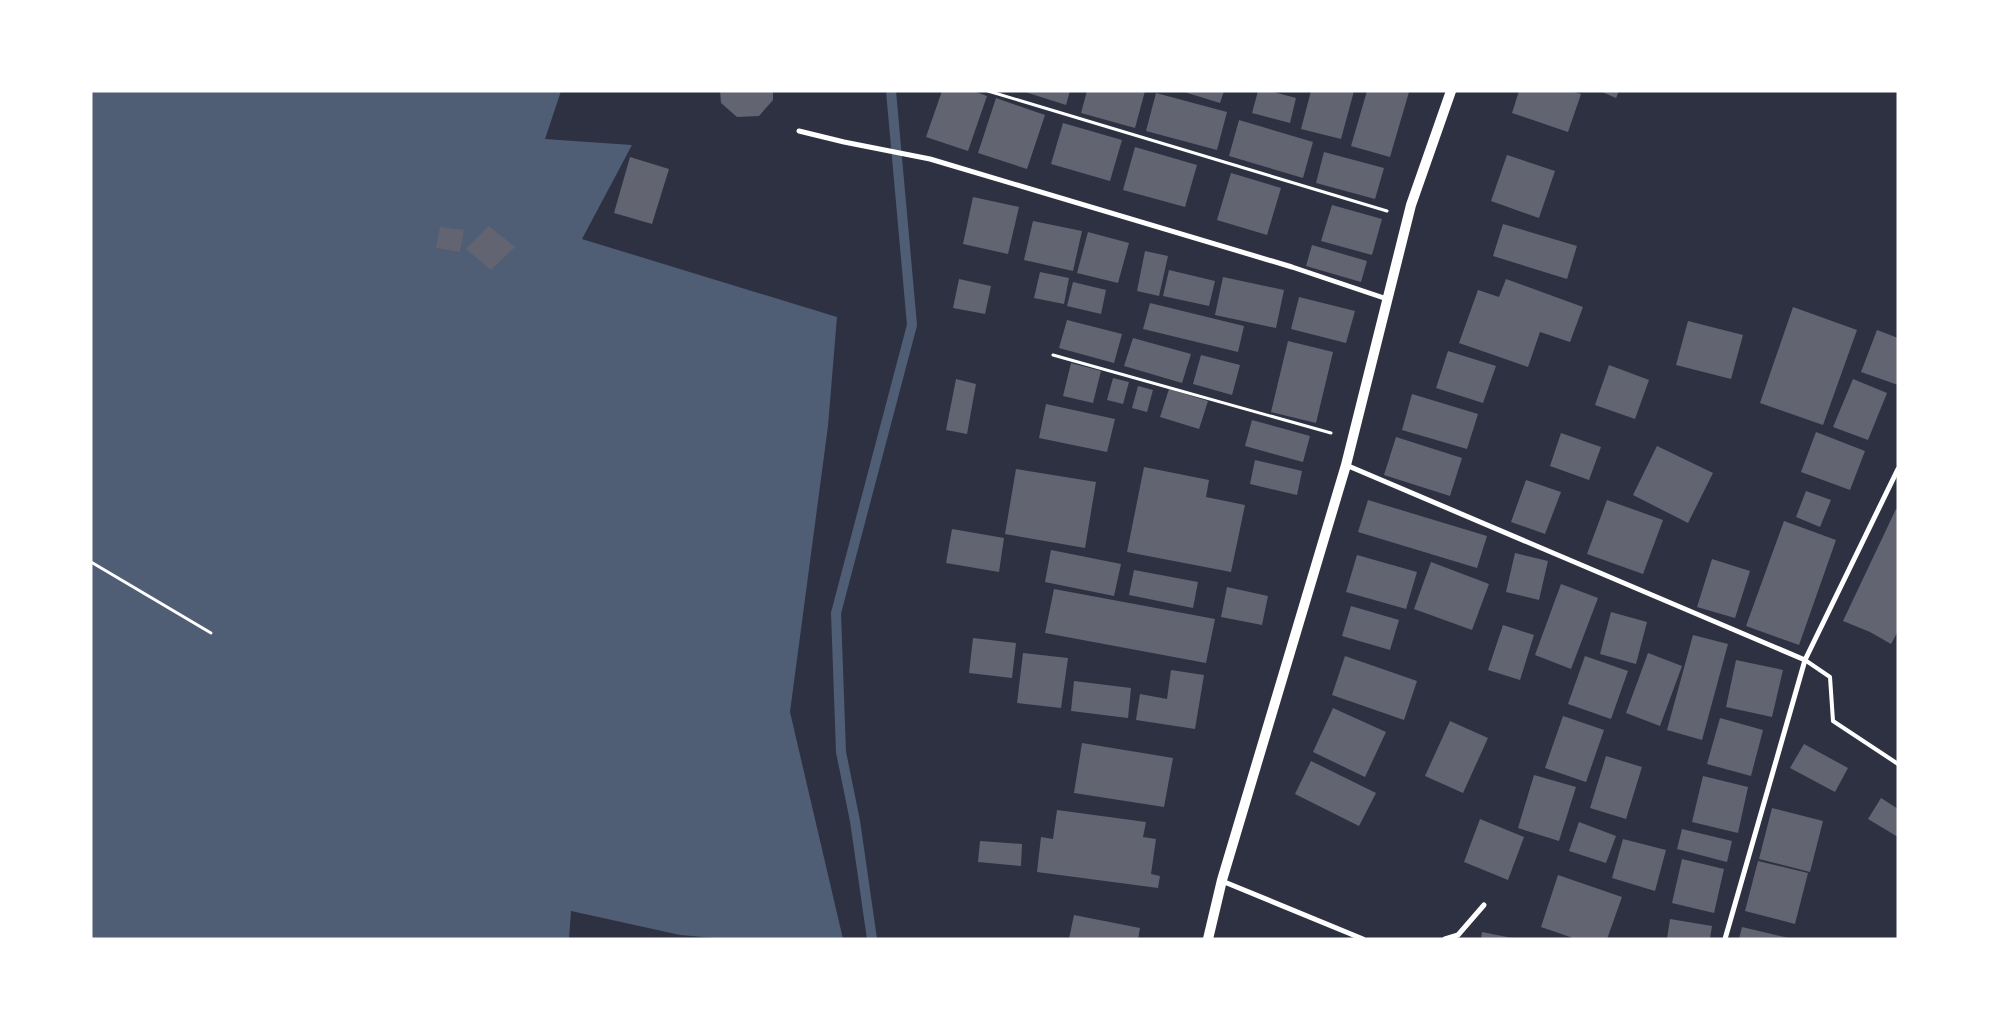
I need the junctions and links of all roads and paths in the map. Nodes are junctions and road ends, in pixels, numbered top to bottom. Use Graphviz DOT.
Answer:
graph roads {
  1 [pos="988,91"];
  2 [pos="1451,91"];
  3 [pos="800,131"];
  4 [pos="1408,217"];
  5 [pos="1387,299"];
  6 [pos="1053,354"];
  7 [pos="1352,438"];
  8 [pos="1346,465"];
  9 [pos="1898,469"];
  10 [pos="91,562"];
  11 [pos="211,633"];
  12 [pos="1805,660"];
  13 [pos="1898,764"];
  14 [pos="1222,880"];
  15 [pos="1484,905"];
  16 [pos="1208,939"];
  17 [pos="1363,939"];
  18 [pos="1445,939"];
  19 [pos="1725,939"];
  1 -- 4 [label="path"];
  2 -- 4 [label="main road"];
  3 -- 5 [label="street"];
  4 -- 5 [label="main road"];
  5 -- 7 [label="main road"];
  6 -- 7 [label="path"];
  7 -- 8 [label="main road"];
  8 -- 12 [label="street"];
  8 -- 14 [label="main road"];
  9 -- 12 [label="street"];
  10 -- 11 [label="path"];
  12 -- 13 [label="lane"];
  12 -- 19 [label="street"];
  14 -- 16 [label="main road"];
  14 -- 17 [label="street"];
  15 -- 18 [label="street"];
}
